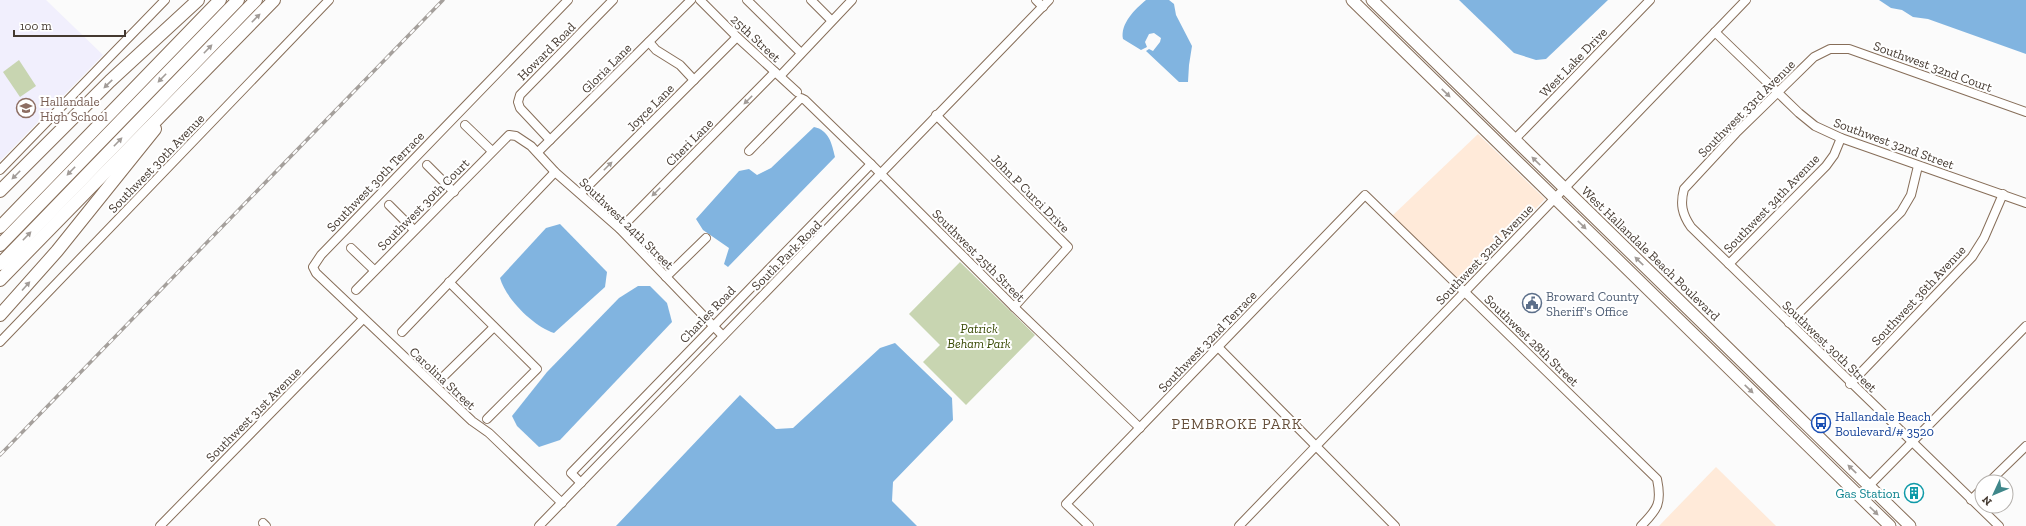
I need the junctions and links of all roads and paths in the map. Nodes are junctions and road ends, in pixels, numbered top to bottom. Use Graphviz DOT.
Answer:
graph roads {
  1 [pos="165,0"];
  2 [pos="198,0"];
  3 [pos="220,0"];
  4 [pos="238,0"];
  5 [pos="256,0"];
  6 [pos="274,0"];
  7 [pos="330,0"];
  8 [pos="568,0"];
  9 [pos="613,0"];
  10 [pos="691,0"];
  11 [pos="700,0"];
  12 [pos="747,0"];
  13 [pos="811,0"];
  14 [pos="852,0"];
  15 [pos="1036,0"];
  16 [pos="1049,0"];
  17 [pos="1352,0"];
  18 [pos="1361,0"];
  19 [pos="1372,0"];
  20 [pos="1650,0"];
  21 [pos="1746,0"];
  22 [pos="1042,6"];
  23 [pos="831,20"];
  24 [pos="1399,26"];
  25 [pos="1715,32"];
  26 [pos="737,37"];
  27 [pos="1391,38"];
  28 [pos="649,42"];
  29 [pos="1830,49"];
  30 [pos="801,53"];
  31 [pos="779,73"];
  32 [pos="694,80"];
  33 [pos="1462,88"];
  34 [pos="1777,92"];
  35 [pos="799,95"];
  36 [pos="179,96"];
  37 [pos="2026,112"];
  38 [pos="936,115"];
  39 [pos="465,125"];
  40 [pos="509,135"];
  41 [pos="1841,138"];
  42 [pos="550,140"];
  43 [pos="1514,140"];
  44 [pos="492,151"];
  45 [pos="749,151"];
  46 [pos="538,152"];
  47 [pos="871,164"];
  48 [pos="427,165"];
  49 [pos="1918,166"];
  50 [pos="0,170"];
  51 [pos="555,172"];
  52 [pos="881,174"];
  53 [pos="1564,188"];
  54 [pos="1684,189"];
  55 [pos="0,191"];
  56 [pos="454,192"];
  57 [pos="581,193"];
  58 [pos="1365,194"];
  59 [pos="2002,194"];
  60 [pos="1554,198"];
  61 [pos="2026,203"];
  62 [pos="390,205"];
  63 [pos="0,227"];
  64 [pos="620,229"];
  65 [pos="414,230"];
  66 [pos="706,238"];
  67 [pos="0,245"];
  68 [pos="351,248"];
  69 [pos="0,264"];
  70 [pos="1729,264"];
  71 [pos="313,267"];
  72 [pos="374,270"];
  73 [pos="666,277"];
  74 [pos="1635,277"];
  75 [pos="0,280"];
  76 [pos="449,282"];
  77 [pos="356,290"];
  78 [pos="1465,291"];
  79 [pos="1014,307"];
  80 [pos="0,315"];
  81 [pos="363,319"];
  82 [pos="1700,321"];
  83 [pos="1789,323"];
  84 [pos="713,325"];
  85 [pos="2026,326"];
  86 [pos="494,327"];
  87 [pos="402,332"];
  88 [pos="1692,332"];
  89 [pos="723,336"];
  90 [pos="0,342"];
  91 [pos="1218,347"];
  92 [pos="444,376"];
  93 [pos="1761,380"];
  94 [pos="1850,384"];
  95 [pos="487,419"];
  96 [pos="1140,428"];
  97 [pos="1913,442"];
  98 [pos="2026,446"];
  99 [pos="1316,447"];
  100 [pos="1997,474"];
  101 [pos="581,483"];
  102 [pos="1869,486"];
  103 [pos="1859,496"];
  104 [pos="1972,500"];
  105 [pos="562,502"];
  106 [pos="160,526"];
  107 [pos="539,526"];
  108 [pos="1089,526"];
  109 [pos="1239,526"];
  110 [pos="1395,526"];
  111 [pos="1642,526"];
  112 [pos="1890,526"];
  113 [pos="1910,526"];
  114 [pos="1998,526"];
  1 -- 50 [label="street"];
  2 -- 55 [label="highway, one-way"];
  3 -- 63 [label="highway"];
  4 -- 67 [label="highway, one-way"];
  69 -- 5 [label="highway, one-way"];
  36 -- 6 [label="highway, one-way"];
  7 -- 90 [label="street, Southwest 30th Avenue"];
  8 -- 71 [label="street, Southwest 30th Terrace"];
  9 -- 42 [label="street, Howard Road"];
  10 -- 28 [label="street, Gloria Lane"];
  11 -- 26 [label="street, 25th Street"];
  12 -- 30 [label="street"];
  13 -- 23 [label="street"];
  14 -- 23 [label="street, Cheri Lane"];
  15 -- 22 [label="street"];
  16 -- 22 [label="street, South Park Road"];
  17 -- 27 [label="main road"];
  18 -- 24 [label="main road"];
  19 -- 24 [label="main road, West Hallandale Beach Boulevard"];
  20 -- 43 [label="street, West Lake Drive"];
  21 -- 25 [label="street, Southwest 32nd Avenue"];
  22 -- 38 [label="street, South Park Road"];
  23 -- 30 [label="street, Cheri Lane"];
  24 -- 33 [label="main road, West Hallandale Beach Boulevard"];
  25 -- 34 [label="street, Southwest 32nd Street"];
  25 -- 53 [label="street, Southwest 32nd Avenue"];
  26 -- 31 [label="street, 25th Street"];
  26 -- 32 [label="street, Joyce Lane"];
  27 -- 33 [label="main road"];
  27 -- 60 [label="main road, one-way"];
  28 -- 32 [label="street"];
  28 -- 42 [label="street, Gloria Lane"];
  29 -- 34 [label="street, Southwest 33rd Avenue"];
  29 -- 37 [label="street, Southwest 32nd Court"];
  30 -- 31 [label="street, Cheri Lane"];
  31 -- 35 [label="street, 25th Street"];
  31 -- 64 [label="street, Cheri Lane, one-way"];
  57 -- 32 [label="street, Joyce Lane, one-way"];
  33 -- 43 [label="main road, West Hallandale Beach Boulevard"];
  34 -- 41 [label="street, Southwest 32nd Street"];
  34 -- 54 [label="street, Southwest 33rd Avenue"];
  35 -- 45 [label="street"];
  35 -- 47 [label="street, Southwest 25th Street"];
  36 -- 75 [label="highway"];
  80 -- 36 [label="highway, one-way"];
  38 -- 52 [label="street, South Park Road"];
  38 -- 79 [label="street, John P Curci Drive"];
  39 -- 44 [label="street"];
  40 -- 44 [label="street, Southwest 30th Court"];
  40 -- 46 [label="street, Southwest 24th Street"];
  41 -- 49 [label="street, Southwest 32nd Street"];
  41 -- 70 [label="street, Southwest 34th Avenue"];
  42 -- 46 [label="street, Gloria Lane"];
  53 -- 43 [label="main road, West Hallandale Beach Boulevard, one-way"];
  44 -- 56 [label="street, Southwest 30th Court"];
  46 -- 51 [label="street, Southwest 24th Street"];
  47 -- 52 [label="street, Southwest 25th Street"];
  47 -- 84 [label="street, Charles Road"];
  48 -- 56 [label="street"];
  49 -- 59 [label="street, Southwest 32nd Street"];
  49 -- 83 [label="street"];
  51 -- 57 [label="street, Southwest 24th Street"];
  51 -- 76 [label="street"];
  52 -- 79 [label="street, Southwest 25th Street"];
  52 -- 89 [label="street, South Park Road"];
  53 -- 60 [label="street, Southwest 32nd Avenue"];
  82 -- 53 [label="main road, West Hallandale Beach Boulevard, one-way"];
  54 -- 70 [label="street, Southwest 30th Street"];
  56 -- 65 [label="street, Southwest 30th Court"];
  57 -- 64 [label="street, Southwest 24th Street"];
  58 -- 78 [label="street, Southwest 28th Street"];
  58 -- 91 [label="street, Southwest 32nd Terrace"];
  59 -- 61 [label="street, Southwest 32nd Street"];
  59 -- 94 [label="street, Southwest 36th Avenue"];
  60 -- 74 [label="main road, one-way"];
  60 -- 78 [label="street, Southwest 32nd Avenue"];
  62 -- 65 [label="street"];
  64 -- 73 [label="street, Southwest 24th Street"];
  65 -- 72 [label="street, Southwest 30th Court"];
  66 -- 73 [label="street"];
  68 -- 72 [label="street"];
  70 -- 83 [label="street, Southwest 30th Street"];
  71 -- 81 [label="street, Carolina Street"];
  72 -- 77 [label="street, Southwest 30th Court"];
  73 -- 84 [label="street, Southwest 24th Street"];
  74 -- 82 [label="main road"];
  74 -- 88 [label="main road"];
  76 -- 86 [label="street"];
  76 -- 87 [label="street"];
  78 -- 99 [label="street, Southwest 32nd Avenue"];
  78 -- 111 [label="street, Southwest 28th Street"];
  79 -- 96 [label="street, Southwest 25th Street"];
  81 -- 105 [label="street, Carolina Street"];
  81 -- 106 [label="street, Southwest 31st Avenue"];
  82 -- 93 [label="main road, West Hallandale Beach Boulevard"];
  83 -- 94 [label="street, Southwest 30th Street"];
  84 -- 89 [label="street, Southwest 24th Street"];
  84 -- 101 [label="street, Charles Road"];
  85 -- 97 [label="street"];
  86 -- 92 [label="street"];
  86 -- 95 [label="street"];
  88 -- 93 [label="main road"];
  88 -- 103 [label="main road, one-way"];
  89 -- 101 [label="street, South Park Road"];
  91 -- 96 [label="street, Southwest 32nd Terrace"];
  91 -- 99 [label="street"];
  102 -- 93 [label="main road, West Hallandale Beach Boulevard, one-way"];
  94 -- 97 [label="street, Southwest 30th Street"];
  96 -- 108 [label="street, Southwest 32nd Terrace"];
  97 -- 102 [label="street"];
  97 -- 104 [label="street, Southwest 30th Street"];
  98 -- 100 [label="street"];
  99 -- 109 [label="street, Southwest 32nd Avenue"];
  99 -- 110 [label="street"];
  101 -- 105 [label="street, South Park Road"];
  102 -- 103 [label="street"];
  102 -- 113 [label="main road, West Hallandale Beach Boulevard"];
  103 -- 112 [label="main road, one-way"];
  104 -- 114 [label="street, Southwest 30th Street"];
  105 -- 107 [label="street, South Park Road"];
}
